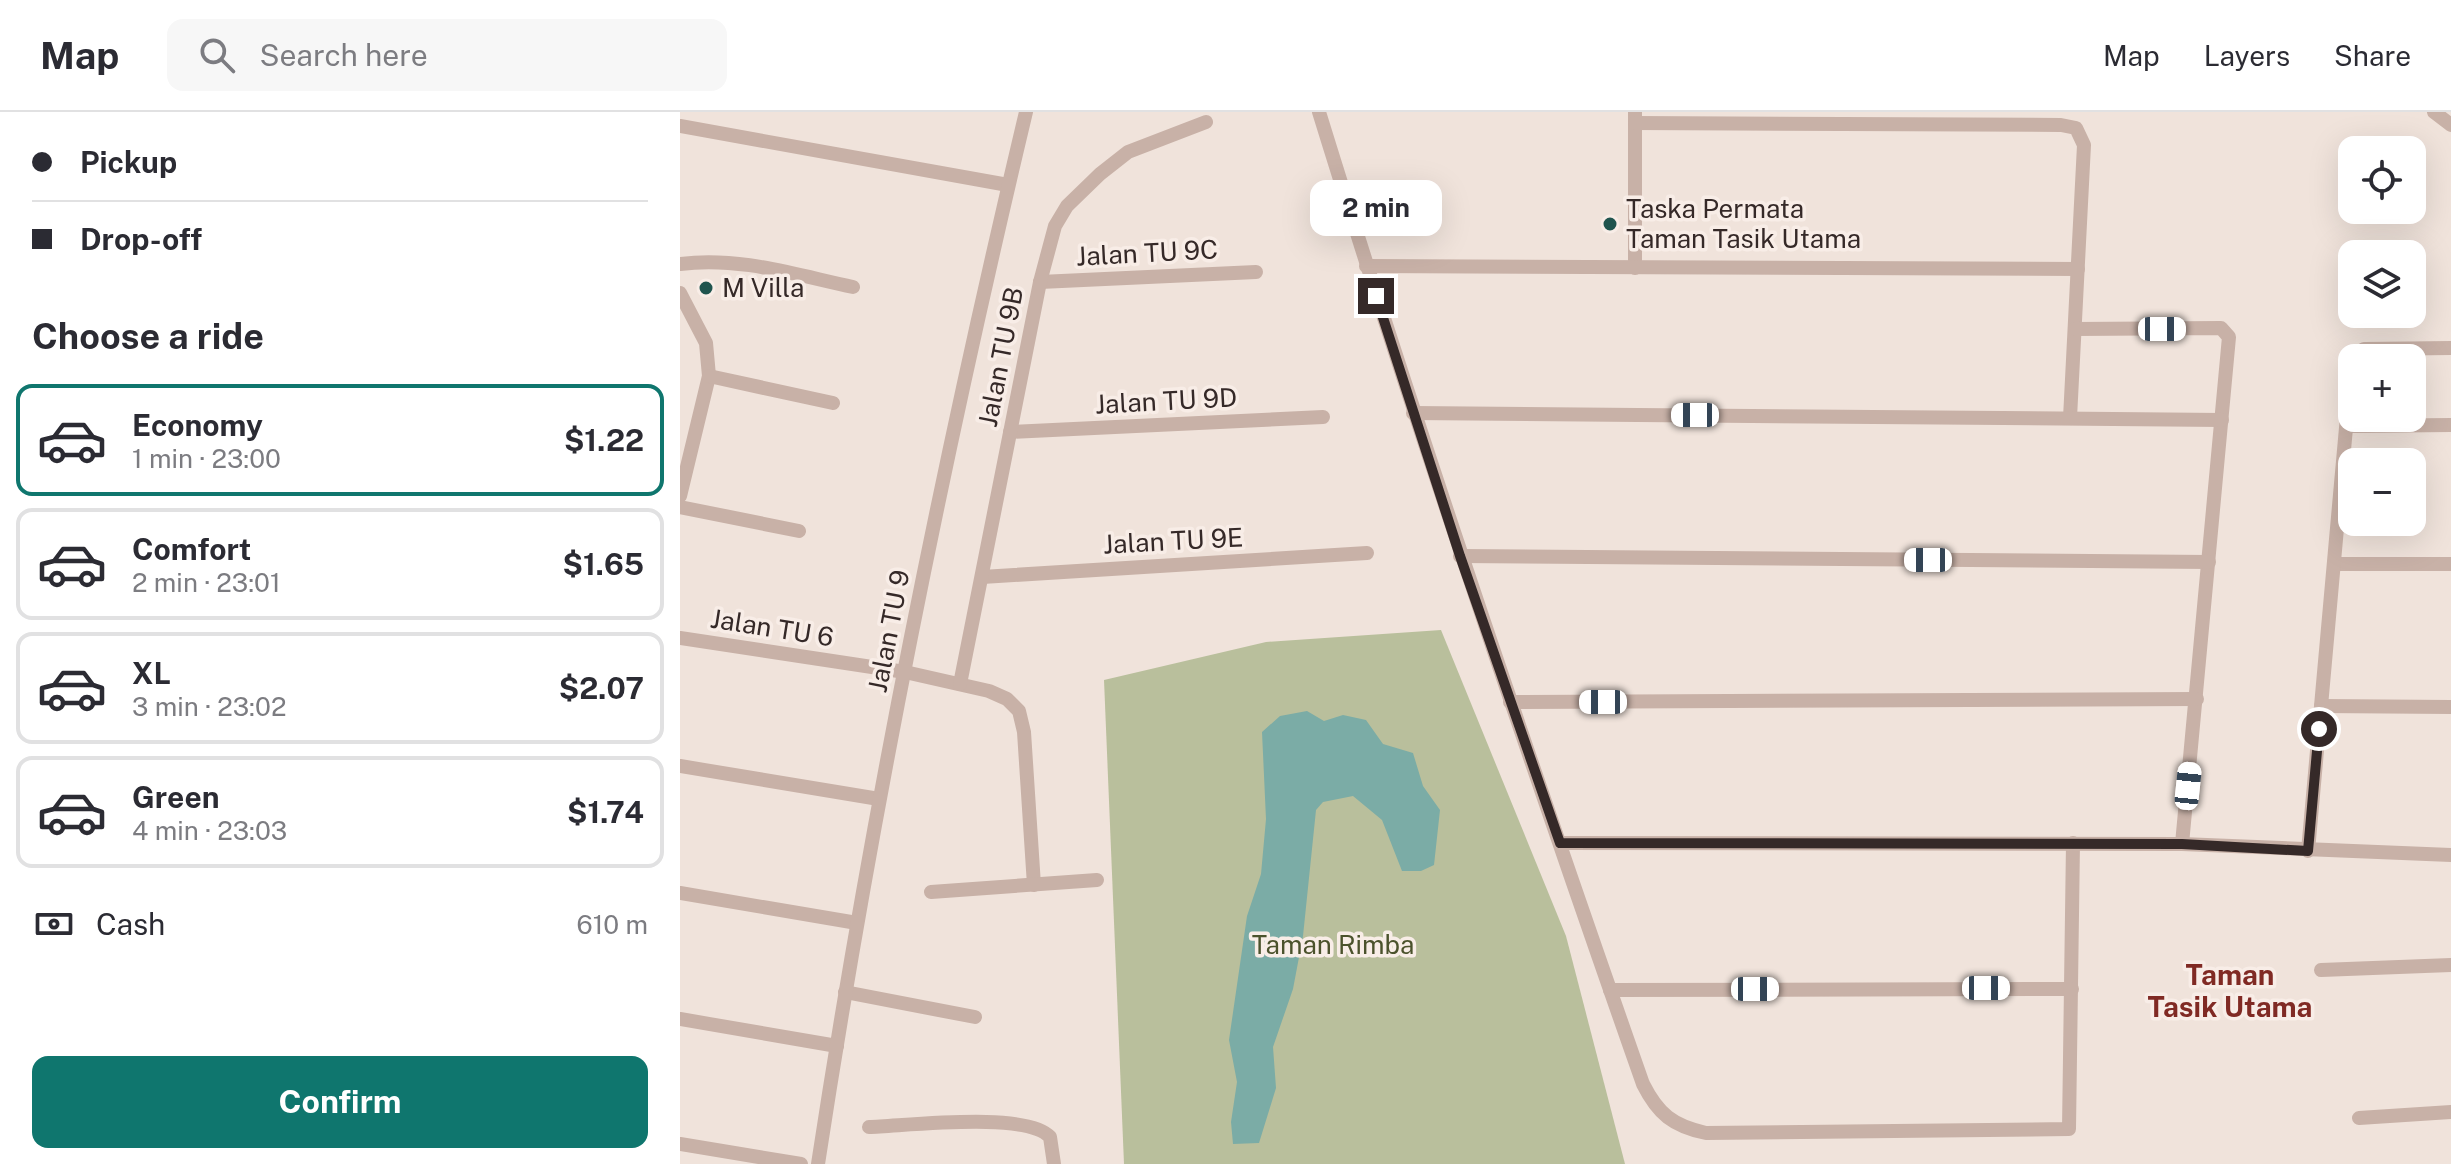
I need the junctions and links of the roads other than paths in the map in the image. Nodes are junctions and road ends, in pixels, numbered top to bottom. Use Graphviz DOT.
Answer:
graph roads {
  1 [pos="1026,112"];
  2 [pos="1319,112"];
  3 [pos="2434,112"];
  4 [pos="1635,118"];
  5 [pos="1206,122"];
  6 [pos="2451,125"];
  7 [pos="680,126"];
  8 [pos="1008,185"];
  9 [pos="680,264"];
  10 [pos="1366,266"];
  11 [pos="1635,268"];
  12 [pos="2078,269"];
  13 [pos="1256,272"];
  14 [pos="1040,282"];
  15 [pos="853,287"];
  16 [pos="680,293"];
  17 [pos="2075,329"];
  18 [pos="2426,348"];
  19 [pos="2451,348"];
  20 [pos="709,376"];
  21 [pos="833,403"];
  22 [pos="1413,413"];
  23 [pos="1323,417"];
  24 [pos="2070,418"];
  25 [pos="2222,420"];
  26 [pos="2426,425"];
  27 [pos="2451,425"];
  28 [pos="1010,432"];
  29 [pos="2347,432"];
  30 [pos="680,496"];
  31 [pos="680,507"];
  32 [pos="799,531"];
  33 [pos="1367,553"];
  34 [pos="1460,556"];
  35 [pos="2209,562"];
  36 [pos="2335,564"];
  37 [pos="2451,564"];
  38 [pos="982,577"];
  39 [pos="680,638"];
  40 [pos="905,672"];
  41 [pos="960,684"];
  42 [pos="2197,699"];
  43 [pos="1510,702"];
  44 [pos="2321,706"];
  45 [pos="2451,707"];
  46 [pos="680,766"];
  47 [pos="879,799"];
  48 [pos="1560,843"];
  49 [pos="2073,843"];
  50 [pos="2182,844"];
  51 [pos="2308,851"];
  52 [pos="2451,855"];
  53 [pos="1097,880"];
  54 [pos="1034,885"];
  55 [pos="931,892"];
  56 [pos="680,893"];
  57 [pos="857,923"];
  58 [pos="2451,965"];
  59 [pos="2321,970"];
  60 [pos="2072,989"];
  61 [pos="1610,990"];
  62 [pos="845,992"];
  63 [pos="975,1017"];
  64 [pos="680,1019"];
  65 [pos="837,1046"];
  66 [pos="2451,1112"];
  67 [pos="2359,1118"];
  68 [pos="869,1127"];
  69 [pos="680,1144"];
  70 [pos="801,1164"];
  71 [pos="818,1164"];
  72 [pos="1054,1164"];
  1 -- 8 [label="street, Jalan TU 9"];
  2 -- 10 [label="street"];
  3 -- 6 [label="street"];
  4 -- 11 [label="street"];
  4 -- 12 [label="street"];
  5 -- 14 [label="street, Jalan TU 9B"];
  7 -- 8 [label="street"];
  8 -- 40 [label="street, Jalan TU 9"];
  9 -- 15 [label="street"];
  10 -- 11 [label="street"];
  10 -- 22 [label="street"];
  11 -- 12 [label="street"];
  12 -- 17 [label="street"];
  13 -- 14 [label="street, Jalan TU 9C"];
  14 -- 28 [label="street, Jalan TU 9B"];
  16 -- 20 [label="street"];
  17 -- 24 [label="street"];
  17 -- 25 [label="street"];
  18 -- 19 [label="street"];
  20 -- 21 [label="street"];
  20 -- 30 [label="street"];
  22 -- 24 [label="street"];
  22 -- 34 [label="street"];
  23 -- 28 [label="street, Jalan TU 9D"];
  24 -- 25 [label="street"];
  25 -- 35 [label="street"];
  26 -- 27 [label="street"];
  28 -- 38 [label="street, Jalan TU 9B"];
  29 -- 36 [label="street"];
  31 -- 32 [label="street"];
  33 -- 38 [label="street, Jalan TU 9E"];
  34 -- 35 [label="street"];
  34 -- 43 [label="street"];
  35 -- 42 [label="street"];
  36 -- 37 [label="street"];
  36 -- 44 [label="street"];
  38 -- 41 [label="street, Jalan TU 9B"];
  39 -- 40 [label="street, Jalan TU 6"];
  40 -- 41 [label="street, Jalan TU 6"];
  40 -- 47 [label="street, Jalan TU 9"];
  41 -- 54 [label="street, Jalan TU 6"];
  42 -- 43 [label="street"];
  42 -- 50 [label="street"];
  43 -- 48 [label="street"];
  44 -- 45 [label="street"];
  44 -- 51 [label="street"];
  46 -- 47 [label="street"];
  47 -- 57 [label="street, Jalan TU 9"];
  48 -- 49 [label="street"];
  48 -- 61 [label="street"];
  49 -- 50 [label="street"];
  49 -- 60 [label="street"];
  50 -- 51 [label="street"];
  51 -- 52 [label="street"];
  53 -- 54 [label="street"];
  54 -- 55 [label="street"];
  56 -- 57 [label="street"];
  57 -- 62 [label="street, Jalan TU 9"];
  58 -- 59 [label="street"];
  60 -- 61 [label="street"];
  60 -- 61 [label="street"];
  62 -- 63 [label="street"];
  62 -- 65 [label="street, Jalan TU 9"];
  64 -- 65 [label="street"];
  65 -- 71 [label="street, Jalan TU 9"];
  66 -- 67 [label="street"];
  68 -- 72 [label="street"];
  69 -- 70 [label="street"];
}
